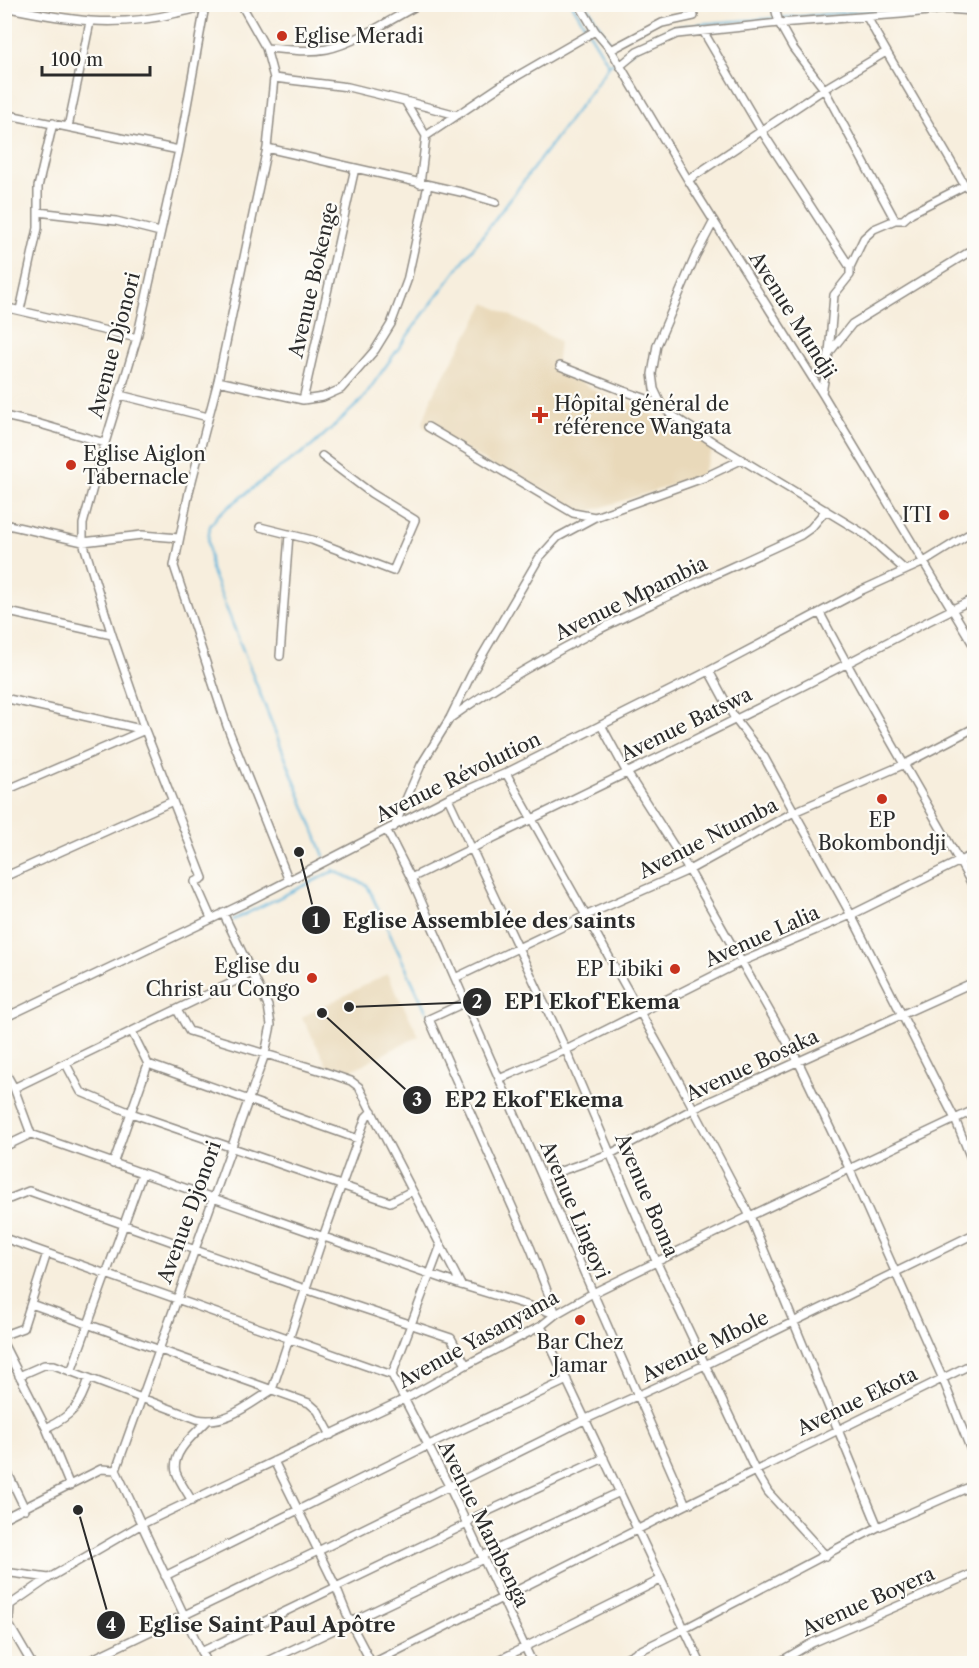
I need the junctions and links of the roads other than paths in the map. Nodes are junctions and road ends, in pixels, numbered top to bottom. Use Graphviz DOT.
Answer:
graph roads {
  1 [pos="241,4"];
  2 [pos="420,4"];
  3 [pos="579,4"];
  4 [pos="690,4"];
  5 [pos="207,5"];
  6 [pos="4,7"];
  7 [pos="26,8"];
  8 [pos="775,8"];
  9 [pos="975,11"];
  10 [pos="867,17"];
  11 [pos="90,22"];
  12 [pos="779,23"];
  13 [pos="595,31"];
  14 [pos="703,31"];
  15 [pos="266,48"];
  16 [pos="612,52"];
  17 [pos="886,52"];
  18 [pos="619,64"];
  19 [pos="274,78"];
  20 [pos="824,89"];
  21 [pos="405,101"];
  22 [pos="4,114"];
  23 [pos="457,115"];
  24 [pos="53,123"];
  25 [pos="68,127"];
  26 [pos="761,130"];
  27 [pos="426,136"];
  28 [pos="267,148"];
  29 [pos="180,150"];
  30 [pos="355,168"];
  31 [pos="688,180"];
  32 [pos="975,181"];
  33 [pos="424,184"];
  34 [pos="965,186"];
  35 [pos="496,202"];
  36 [pos="38,212"];
  37 [pos="895,220"];
  38 [pos="714,221"];
  39 [pos="160,232"];
  40 [pos="975,249"];
  41 [pos="850,267"];
  42 [pos="4,308"];
  43 [pos="20,310"];
  44 [pos="137,338"];
  45 [pos="829,353"];
  46 [pos="560,366"];
  47 [pos="218,381"];
  48 [pos="822,393"];
  49 [pos="120,395"];
  50 [pos="303,400"];
  51 [pos="661,404"];
  52 [pos="4,416"];
  53 [pos="208,417"];
  54 [pos="428,427"];
  55 [pos="105,443"];
  56 [pos="322,456"];
  57 [pos="741,460"];
  58 [pos="826,510"];
  59 [pos="595,517"];
  60 [pos="4,524"];
  61 [pos="260,527"];
  62 [pos="975,531"];
  63 [pos="289,534"];
  64 [pos="178,538"];
  65 [pos="84,542"];
  66 [pos="924,561"];
  67 [pos="906,570"];
  68 [pos="975,599"];
  69 [pos="952,609"];
  70 [pos="4,611"];
  71 [pos="820,613"];
  72 [pos="112,634"];
  73 [pos="975,646"];
  74 [pos="280,656"];
  75 [pos="847,664"];
  76 [pos="709,671"];
  77 [pos="4,698"];
  78 [pos="450,718"];
  79 [pos="735,719"];
  80 [pos="601,725"];
  81 [pos="975,728"];
  82 [pos="145,730"];
  83 [pos="905,764"];
  84 [pos="627,771"];
  85 [pos="506,772"];
  86 [pos="4,791"];
  87 [pos="448,798"];
  88 [pos="174,801"];
  89 [pos="794,812"];
  90 [pos="532,820"];
  91 [pos="394,827"];
  92 [pos="387,831"];
  93 [pos="472,848"];
  94 [pos="975,854"];
  95 [pos="960,861"];
  96 [pos="689,870"];
  97 [pos="4,877"];
  98 [pos="411,878"];
  99 [pos="289,881"];
  100 [pos="975,888"];
  101 [pos="222,913"];
  102 [pos="851,915"];
  103 [pos="585,916"];
  104 [pos="211,918"];
  105 [pos="519,949"];
  106 [pos="741,962"];
  107 [pos="252,974"];
  108 [pos="456,978"];
  109 [pos="975,982"];
  110 [pos="466,1002"];
  111 [pos="177,1010"];
  112 [pos="639,1012"];
  113 [pos="902,1014"];
  114 [pos="4,1018"];
  115 [pos="132,1032"];
  116 [pos="566,1050"];
  117 [pos="265,1053"];
  118 [pos="798,1061"];
  119 [pos="66,1064"];
  120 [pos="148,1064"];
  121 [pos="4,1070"];
  122 [pos="499,1079"];
  123 [pos="14,1088"];
  124 [pos="247,1100"];
  125 [pos="693,1109"];
  126 [pos="975,1110"];
  127 [pos="372,1111"];
  128 [pos="131,1113"];
  129 [pos="955,1119"];
  130 [pos="31,1134"];
  131 [pos="358,1139"];
  132 [pos="231,1146"];
  133 [pos="4,1147"];
  134 [pos="612,1153"];
  135 [pos="113,1164"];
  136 [pos="975,1166"];
  137 [pos="850,1170"];
  138 [pos="142,1174"];
  139 [pos="544,1177"];
  140 [pos="341,1186"];
  141 [pos="412,1191"];
  142 [pos="212,1197"];
  143 [pos="4,1201"];
  144 [pos="750,1216"];
  145 [pos="125,1224"];
  146 [pos="975,1234"];
  147 [pos="323,1237"];
  148 [pos="4,1238"];
  149 [pos="441,1245"];
  150 [pos="194,1249"];
  151 [pos="47,1254"];
  152 [pos="657,1263"];
  153 [pos="894,1272"];
  154 [pos="430,1274"];
  155 [pos="107,1275"];
  156 [pos="460,1286"];
  157 [pos="305,1289"];
  158 [pos="593,1293"];
  159 [pos="175,1299"];
  160 [pos="31,1304"];
  161 [pos="556,1314"];
  162 [pos="793,1321"];
  163 [pos="410,1325"];
  164 [pos="88,1326"];
  165 [pos="540,1326"];
  166 [pos="4,1335"];
  167 [pos="289,1339"];
  168 [pos="4,1345"];
  169 [pos="157,1350"];
  170 [pos="975,1363"];
  171 [pos="465,1365"];
  172 [pos="705,1365"];
  173 [pos="71,1372"];
  174 [pos="392,1375"];
  175 [pos="19,1376"];
  176 [pos="942,1377"];
  177 [pos="89,1378"];
  178 [pos="567,1380"];
  179 [pos="272,1390"];
  180 [pos="639,1396"];
  181 [pos="140,1398"];
  182 [pos="405,1399"];
  183 [pos="586,1419"];
  184 [pos="207,1421"];
  185 [pos="46,1428"];
  186 [pos="839,1428"];
  187 [pos="331,1435"];
  188 [pos="429,1445"];
  189 [pos="604,1458"];
  190 [pos="975,1458"];
  191 [pos="274,1461"];
  192 [pos="4,1465"];
  193 [pos="116,1470"];
  194 [pos="755,1470"];
  195 [pos="975,1485"];
  196 [pos="70,1486"];
  197 [pos="449,1486"];
  198 [pos="620,1492"];
  199 [pos="192,1501"];
  200 [pos="686,1504"];
  201 [pos="25,1509"];
  202 [pos="297,1510"];
  203 [pos="4,1518"];
  204 [pos="142,1524"];
  205 [pos="467,1524"];
  206 [pos="878,1527"];
  207 [pos="638,1529"];
  208 [pos="318,1551"];
  209 [pos="826,1556"];
  210 [pos="483,1559"];
  211 [pos="4,1572"];
  212 [pos="975,1573"];
  213 [pos="165,1576"];
  214 [pos="49,1578"];
  215 [pos="660,1580"];
  216 [pos="336,1587"];
  217 [pos="4,1595"];
  218 [pos="501,1598"];
  219 [pos="7,1607"];
  220 [pos="184,1614"];
  221 [pos="7,1618"];
  222 [pos="350,1622"];
  223 [pos="686,1628"];
  224 [pos="525,1647"];
  225 [pos="201,1652"];
  226 [pos="636,1652"];
  227 [pos="372,1663"];
  228 [pos="32,1664"];
  229 [pos="82,1664"];
  230 [pos="207,1664"];
  231 [pos="262,1664"];
  232 [pos="491,1664"];
  233 [pos="533,1664"];
  234 [pos="613,1664"];
  235 [pos="642,1664"];
  236 [pos="701,1664"];
  237 [pos="776,1664"];
  1 -- 15 [label="street"];
  2 -- 15 [label="street"];
  3 -- 13 [label="street, Avenue Mundji"];
  4 -- 16 [label="street"];
  5 -- 11 [label="street"];
  5 -- 29 [label="street, Avenue Djonori"];
  6 -- 7 [label="street"];
  7 -- 11 [label="street"];
  8 -- 12 [label="street"];
  9 -- 10 [label="street"];
  10 -- 12 [label="street"];
  10 -- 17 [label="street"];
  11 -- 25 [label="street"];
  12 -- 14 [label="street"];
  12 -- 20 [label="street"];
  13 -- 16 [label="street, Avenue Mundji"];
  13 -- 23 [label="street"];
  14 -- 18 [label="street"];
  14 -- 26 [label="street"];
  15 -- 19 [label="street"];
  16 -- 18 [label="street, Avenue Mundji"];
  17 -- 20 [label="street"];
  17 -- 34 [label="street"];
  18 -- 31 [label="street, Avenue Mundji"];
  19 -- 21 [label="street"];
  19 -- 28 [label="street"];
  20 -- 26 [label="street"];
  20 -- 37 [label="street"];
  21 -- 23 [label="street"];
  21 -- 27 [label="street"];
  22 -- 24 [label="street"];
  23 -- 27 [label="street"];
  24 -- 25 [label="street"];
  24 -- 36 [label="street"];
  25 -- 29 [label="street"];
  26 -- 31 [label="street"];
  26 -- 41 [label="street"];
  27 -- 33 [label="street"];
  28 -- 30 [label="street"];
  28 -- 47 [label="street"];
  29 -- 39 [label="street, Avenue Djonori"];
  30 -- 33 [label="street"];
  30 -- 50 [label="street, Avenue Bokenge"];
  31 -- 38 [label="street, Avenue Mundji"];
  32 -- 34 [label="street"];
  33 -- 35 [label="street"];
  33 -- 50 [label="street"];
  34 -- 37 [label="street"];
  36 -- 39 [label="street"];
  36 -- 43 [label="street"];
  37 -- 41 [label="street"];
  38 -- 48 [label="street, Avenue Mundji"];
  38 -- 51 [label="street"];
  39 -- 44 [label="street, Avenue Djonori"];
  40 -- 45 [label="street"];
  41 -- 45 [label="street"];
  42 -- 43 [label="street"];
  43 -- 44 [label="street"];
  44 -- 49 [label="street, Avenue Djonori"];
  45 -- 48 [label="street"];
  46 -- 51 [label="street"];
  47 -- 50 [label="street"];
  47 -- 53 [label="street"];
  48 -- 66 [label="street, Avenue Mundji"];
  49 -- 53 [label="street"];
  49 -- 55 [label="street, Avenue Djonori"];
  51 -- 57 [label="street"];
  52 -- 55 [label="street"];
  53 -- 64 [label="street"];
  54 -- 59 [label="street"];
  55 -- 65 [label="street, Avenue Djonori"];
  56 -- 63 [label="street"];
  57 -- 58 [label="street"];
  57 -- 59 [label="street"];
  58 -- 67 [label="street"];
  58 -- 78 [label="street, Avenue Mpambia"];
  59 -- 78 [label="street"];
  60 -- 65 [label="street"];
  61 -- 63 [label="street"];
  62 -- 66 [label="street, Avenue Révolution"];
  63 -- 74 [label="street"];
  64 -- 65 [label="street"];
  64 -- 99 [label="street"];
  65 -- 72 [label="street, Avenue Djonori"];
  66 -- 67 [label="street, Avenue Révolution"];
  66 -- 69 [label="street, Avenue Mundji"];
  67 -- 71 [label="street, Avenue Révolution"];
  68 -- 69 [label="street, Avenue Batswa"];
  69 -- 73 [label="street, Avenue Mundji"];
  69 -- 75 [label="street, Avenue Batswa"];
  70 -- 72 [label="street"];
  71 -- 75 [label="street"];
  71 -- 76 [label="street, Avenue Révolution"];
  72 -- 82 [label="street, Avenue Djonori"];
  75 -- 79 [label="street, Avenue Batswa"];
  75 -- 83 [label="street"];
  76 -- 79 [label="street"];
  76 -- 80 [label="street, Avenue Révolution"];
  77 -- 82 [label="street"];
  78 -- 91 [label="street"];
  79 -- 84 [label="street, Avenue Batswa"];
  79 -- 89 [label="street"];
  80 -- 84 [label="street"];
  80 -- 85 [label="street, Avenue Révolution"];
  81 -- 83 [label="street, Avenue Ntumba"];
  82 -- 86 [label="street"];
  82 -- 88 [label="street, Avenue Djonori"];
  83 -- 89 [label="street, Avenue Ntumba"];
  83 -- 95 [label="street"];
  84 -- 90 [label="street, Avenue Batswa"];
  84 -- 96 [label="street"];
  85 -- 87 [label="street, Avenue Révolution"];
  85 -- 90 [label="street"];
  87 -- 91 [label="street, Avenue Révolution"];
  87 -- 93 [label="street, Avenue Boma"];
  88 -- 97 [label="street"];
  88 -- 104 [label="street, Avenue Djonori"];
  89 -- 96 [label="street, Avenue Ntumba"];
  89 -- 102 [label="street"];
  90 -- 93 [label="street, Avenue Batswa"];
  90 -- 103 [label="street"];
  91 -- 92 [label="street, Avenue Révolution"];
  92 -- 98 [label="street, Avenue Lingoyi"];
  92 -- 99 [label="street, Avenue Révolution"];
  93 -- 98 [label="street, Avenue Batswa"];
  93 -- 105 [label="street, Avenue Boma"];
  94 -- 95 [label="street, Avenue Lalia"];
  95 -- 100 [label="street"];
  95 -- 102 [label="street, Avenue Lalia"];
  96 -- 103 [label="street, Avenue Ntumba"];
  96 -- 106 [label="street"];
  98 -- 108 [label="street, Avenue Lingoyi"];
  99 -- 101 [label="street, Avenue Révolution"];
  101 -- 104 [label="street, Avenue Révolution"];
  101 -- 107 [label="street, Avenue Djonori"];
  102 -- 106 [label="street, Avenue Lalia"];
  102 -- 113 [label="street"];
  103 -- 105 [label="street, Avenue Ntumba"];
  103 -- 112 [label="street"];
  104 -- 114 [label="street, Avenue Révolution"];
  105 -- 108 [label="street, Avenue Ntumba"];
  105 -- 116 [label="street, Avenue Boma"];
  106 -- 112 [label="street, Avenue Lalia"];
  106 -- 118 [label="street"];
  107 -- 111 [label="street"];
  107 -- 117 [label="street, Avenue Djonori"];
  108 -- 110 [label="street, Avenue Lingoyi"];
  109 -- 113 [label="street, Avenue Bosaka"];
  110 -- 122 [label="street, Avenue Lingoyi"];
  110 -- 161 [label="street"];
  111 -- 115 [label="street"];
  111 -- 117 [label="street"];
  112 -- 116 [label="street, Avenue Lalia"];
  112 -- 125 [label="street"];
  113 -- 118 [label="street, Avenue Bosaka"];
  113 -- 129 [label="street"];
  115 -- 119 [label="street"];
  115 -- 120 [label="street"];
  116 -- 122 [label="street, Avenue Lalia"];
  116 -- 134 [label="street, Avenue Boma"];
  117 -- 124 [label="street, Avenue Djonori"];
  117 -- 127 [label="street"];
  118 -- 125 [label="street, Avenue Bosaka"];
  118 -- 137 [label="street"];
  119 -- 123 [label="street"];
  119 -- 128 [label="street"];
  120 -- 124 [label="street"];
  120 -- 128 [label="street"];
  121 -- 123 [label="street"];
  122 -- 139 [label="street, Avenue Lingoyi"];
  123 -- 130 [label="street"];
  124 -- 131 [label="street"];
  124 -- 132 [label="street, Avenue Djonori"];
  125 -- 134 [label="street, Avenue Bosaka"];
  125 -- 144 [label="street"];
  126 -- 129 [label="street, Avenue Yasanyama"];
  127 -- 131 [label="street"];
  127 -- 141 [label="street"];
  128 -- 132 [label="street"];
  128 -- 135 [label="street"];
  129 -- 136 [label="street"];
  129 -- 137 [label="street, Avenue Yasanyama"];
  130 -- 133 [label="street"];
  130 -- 135 [label="street"];
  131 -- 140 [label="street"];
  132 -- 140 [label="street"];
  132 -- 142 [label="street, Avenue Djonori"];
  134 -- 139 [label="street, Avenue Bosaka"];
  134 -- 152 [label="street, Avenue Boma"];
  135 -- 138 [label="street"];
  137 -- 144 [label="street, Avenue Yasanyama"];
  137 -- 153 [label="street"];
  138 -- 142 [label="street"];
  138 -- 145 [label="street"];
  139 -- 158 [label="street, Avenue Lingoyi"];
  140 -- 141 [label="street"];
  140 -- 147 [label="street"];
  141 -- 149 [label="street"];
  142 -- 147 [label="street"];
  142 -- 150 [label="street, Avenue Djonori"];
  143 -- 145 [label="street"];
  144 -- 152 [label="street, Avenue Yasanyama"];
  144 -- 162 [label="street"];
  145 -- 150 [label="street"];
  145 -- 155 [label="street"];
  146 -- 153 [label="street, Avenue Mbole"];
  147 -- 154 [label="street"];
  147 -- 157 [label="street"];
  148 -- 151 [label="street"];
  149 -- 154 [label="street"];
  149 -- 156 [label="street"];
  150 -- 157 [label="street"];
  150 -- 159 [label="street, Avenue Djonori"];
  151 -- 155 [label="street"];
  151 -- 160 [label="street"];
  152 -- 158 [label="street, Avenue Yasanyama"];
  152 -- 172 [label="street, Avenue Boma"];
  153 -- 162 [label="street, Avenue Mbole"];
  153 -- 176 [label="street"];
  154 -- 156 [label="street"];
  154 -- 163 [label="street"];
  155 -- 159 [label="street"];
  155 -- 164 [label="street"];
  156 -- 161 [label="street"];
  157 -- 163 [label="street"];
  157 -- 167 [label="street"];
  158 -- 161 [label="street, Avenue Yasanyama"];
  158 -- 180 [label="street, Avenue Lingoyi"];
  159 -- 167 [label="street"];
  159 -- 169 [label="street, Avenue Djonori"];
  160 -- 164 [label="street"];
  160 -- 166 [label="street"];
  161 -- 165 [label="street, Avenue Yasanyama"];
  162 -- 172 [label="street, Avenue Mbole"];
  162 -- 186 [label="street"];
  163 -- 171 [label="street"];
  163 -- 174 [label="street"];
  164 -- 169 [label="street"];
  164 -- 173 [label="street"];
  165 -- 171 [label="street, Avenue Yasanyama"];
  165 -- 178 [label="street"];
  167 -- 174 [label="street"];
  167 -- 179 [label="street"];
  168 -- 175 [label="street"];
  169 -- 179 [label="street"];
  169 -- 181 [label="street, Avenue Djonori"];
  170 -- 176 [label="street, Avenue Ekota"];
  171 -- 182 [label="street, Avenue Yasanyama"];
  172 -- 180 [label="street, Avenue Mbole"];
  172 -- 194 [label="street, Avenue Boma"];
  173 -- 175 [label="street"];
  173 -- 177 [label="street"];
  174 -- 182 [label="street, Avenue Mambenga"];
  175 -- 185 [label="street"];
  176 -- 186 [label="street, Avenue Ekota"];
  176 -- 190 [label="street"];
  177 -- 181 [label="street"];
  177 -- 185 [label="street"];
  178 -- 183 [label="street"];
  178 -- 188 [label="street"];
  179 -- 184 [label="street"];
  179 -- 187 [label="street"];
  180 -- 183 [label="street, Avenue Mbole"];
  180 -- 200 [label="street, Avenue Lingoyi"];
  181 -- 184 [label="street"];
  181 -- 193 [label="street, Avenue Djonori"];
  182 -- 187 [label="street, Avenue Yasanyama"];
  182 -- 188 [label="street, Avenue Mambenga"];
  183 -- 189 [label="street"];
  183 -- 197 [label="street, Avenue Mbole"];
  184 -- 199 [label="street"];
  185 -- 196 [label="street"];
  186 -- 194 [label="street, Avenue Ekota"];
  186 -- 206 [label="street"];
  187 -- 191 [label="street, Avenue Yasanyama"];
  188 -- 197 [label="street, Avenue Mambenga"];
  188 -- 202 [label="street"];
  189 -- 198 [label="street"];
  189 -- 205 [label="street"];
  191 -- 199 [label="street, Avenue Yasanyama"];
  191 -- 202 [label="street"];
  192 -- 201 [label="street"];
  193 -- 196 [label="street"];
  193 -- 204 [label="street"];
  194 -- 200 [label="street, Avenue Ekota"];
  194 -- 209 [label="street, Avenue Boma"];
  195 -- 206 [label="street"];
  196 -- 201 [label="street"];
  197 -- 205 [label="street, Avenue Mambenga"];
  197 -- 208 [label="street, Avenue Mbole"];
  198 -- 207 [label="street"];
  198 -- 210 [label="street"];
  199 -- 204 [label="street, Avenue Yasanyama"];
  200 -- 207 [label="street, Avenue Ekota"];
  201 -- 203 [label="street"];
  202 -- 208 [label="street"];
  202 -- 213 [label="street"];
  204 -- 213 [label="street"];
  204 -- 214 [label="street, Avenue Yasanyama"];
  205 -- 210 [label="street, Avenue Mambenga"];
  205 -- 216 [label="street"];
  206 -- 209 [label="street"];
  207 -- 215 [label="street"];
  207 -- 218 [label="street, Avenue Ekota"];
  208 -- 216 [label="street"];
  208 -- 220 [label="street, Avenue Mbole"];
  209 -- 223 [label="street"];
  210 -- 218 [label="street, Avenue Mambenga"];
  210 -- 222 [label="street"];
  211 -- 214 [label="street"];
  212 -- 237 [label="street, Avenue Boyera"];
  213 -- 220 [label="street"];
  214 -- 219 [label="street, Avenue Yasanyama"];
  215 -- 223 [label="street"];
  215 -- 224 [label="street"];
  216 -- 222 [label="street"];
  216 -- 225 [label="street"];
  217 -- 219 [label="street"];
  218 -- 224 [label="street, Avenue Mambenga"];
  218 -- 227 [label="street, Avenue Ekota"];
  219 -- 221 [label="street"];
  220 -- 225 [label="street"];
  220 -- 229 [label="street, Avenue Mbole"];
  221 -- 228 [label="street"];
  222 -- 227 [label="street"];
  222 -- 231 [label="street"];
  223 -- 226 [label="street"];
  223 -- 236 [label="street"];
  224 -- 232 [label="street"];
  224 -- 233 [label="street, Avenue Mambenga"];
  225 -- 230 [label="street"];
  226 -- 234 [label="street"];
  226 -- 235 [label="street"];
}
